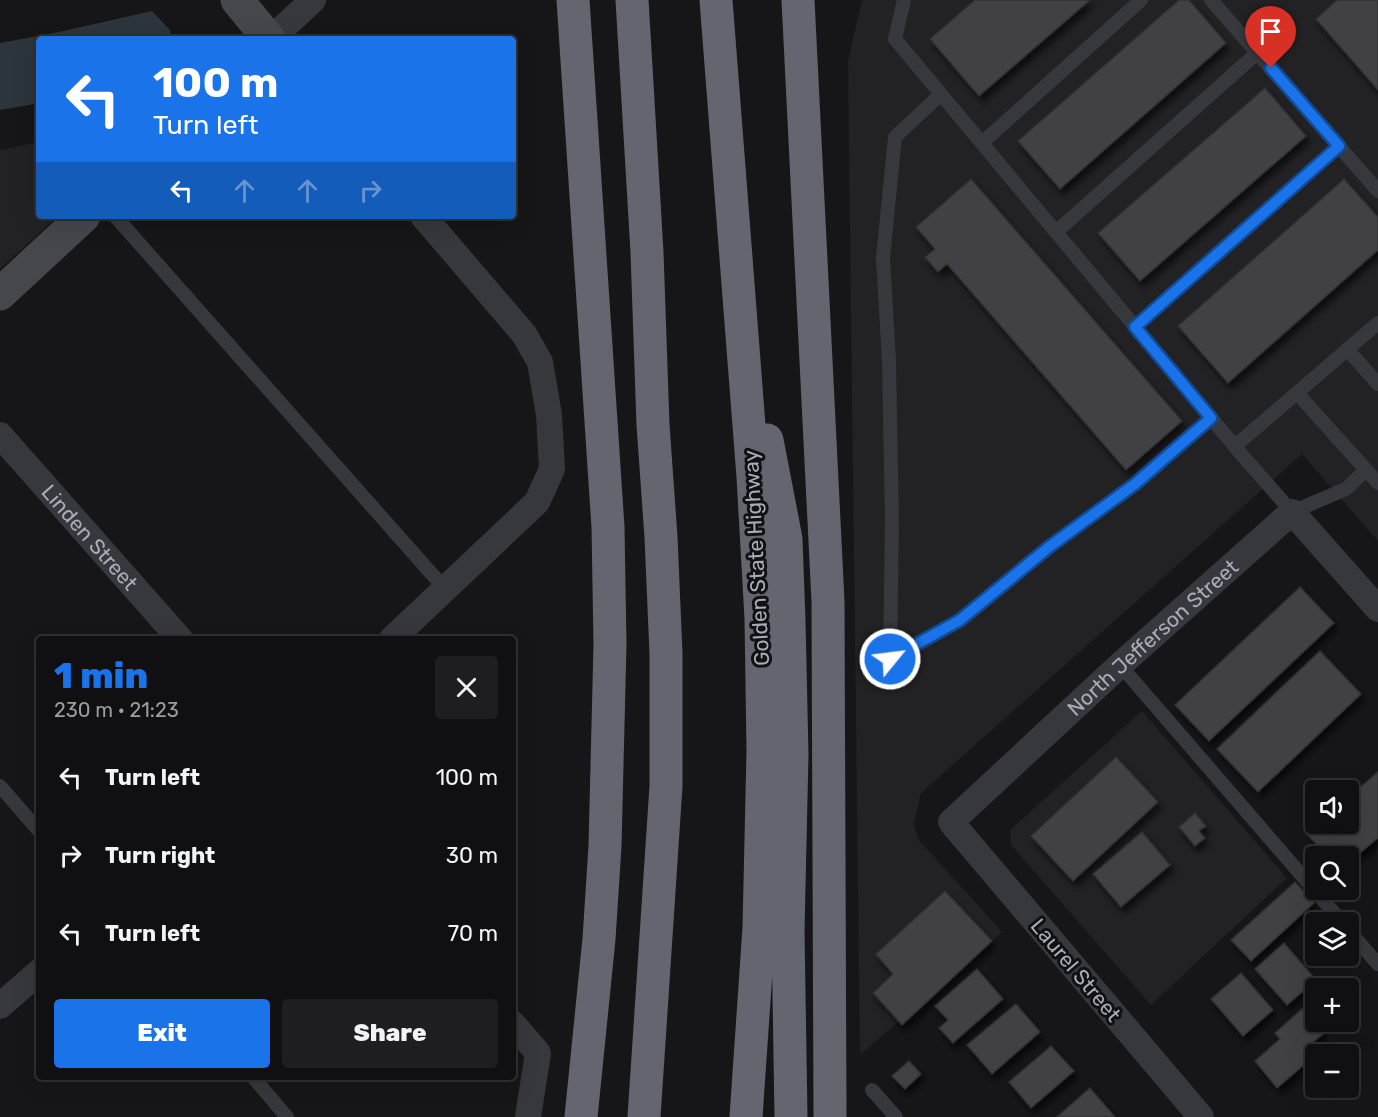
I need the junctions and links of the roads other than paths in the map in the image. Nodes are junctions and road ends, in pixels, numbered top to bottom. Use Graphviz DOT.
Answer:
graph roads {
  1 [pos="237,0"];
  2 [pos="313,0"];
  3 [pos="573,0"];
  4 [pos="632,0"];
  5 [pos="716,0"];
  6 [pos="798,0"];
  7 [pos="904,0"];
  8 [pos="1141,0"];
  9 [pos="1211,0"];
  10 [pos="267,36"];
  11 [pos="273,36"];
  12 [pos="1257,53"];
  13 [pos="941,94"];
  14 [pos="982,143"];
  15 [pos="1339,146"];
  16 [pos="1378,191"];
  17 [pos="81,219"];
  18 [pos="118,219"];
  19 [pos="426,219"];
  20 [pos="1056,232"];
  21 [pos="739,288"];
  22 [pos="0,294"];
  23 [pos="1378,323"];
  24 [pos="1135,327"];
  25 [pos="1347,349"];
  26 [pos="1378,384"];
  27 [pos="1297,393"];
  28 [pos="1211,418"];
  29 [pos="0,435"];
  30 [pos="1235,446"];
  31 [pos="1366,470"];
  32 [pos="1378,483"];
  33 [pos="1292,512"];
  34 [pos="446,590"];
  35 [pos="1378,609"];
  36 [pos="177,636"];
  37 [pos="395,636"];
  38 [pos="1120,665"];
  39 [pos="0,786"];
  40 [pos="951,822"];
  41 [pos="36,828"];
  42 [pos="1333,912"];
  43 [pos="1359,942"];
  44 [pos="1378,964"];
  45 [pos="36,975"];
  46 [pos="653,976"];
  47 [pos="0,1006"];
  48 [pos="516,1027"];
  49 [pos="256,1080"];
  50 [pos="872,1090"];
  51 [pos="287,1117"];
  52 [pos="528,1117"];
  53 [pos="581,1117"];
  54 [pos="624,1117"];
  55 [pos="644,1117"];
  56 [pos="746,1117"];
  57 [pos="790,1117"];
  58 [pos="830,1117"];
  59 [pos="896,1117"];
  60 [pos="1201,1117"];
  1 -- 10 [label="street"];
  2 -- 11 [label="street"];
  3 -- 53 [label="highway"];
  4 -- 46 [label="highway"];
  5 -- 21 [label="highway, Golden State Highway"];
  6 -- 58 [label="highway"];
  7 -- 13 [label="lane"];
  8 -- 14 [label="lane"];
  9 -- 12 [label="lane"];
  12 -- 15 [label="lane"];
  12 -- 20 [label="lane"];
  13 -- 14 [label="lane"];
  13 -- 28 [label="lane"];
  14 -- 20 [label="lane"];
  15 -- 16 [label="lane"];
  15 -- 24 [label="lane"];
  17 -- 22 [label="street"];
  18 -- 34 [label="lane"];
  19 -- 34 [label="street"];
  20 -- 24 [label="lane"];
  21 -- 56 [label="highway, Golden State Highway"];
  21 -- 57 [label="highway"];
  23 -- 25 [label="lane"];
  24 -- 28 [label="lane"];
  25 -- 26 [label="lane"];
  25 -- 27 [label="lane"];
  27 -- 30 [label="lane"];
  27 -- 31 [label="lane"];
  28 -- 30 [label="lane"];
  29 -- 36 [label="street, Linden Street"];
  30 -- 33 [label="lane"];
  31 -- 32 [label="lane"];
  31 -- 33 [label="lane, North Jefferson Street"];
  33 -- 35 [label="street"];
  33 -- 38 [label="street, North Jefferson Street"];
  34 -- 37 [label="street"];
  38 -- 40 [label="street, North Jefferson Street"];
  38 -- 42 [label="lane"];
  39 -- 41 [label="lane"];
  40 -- 60 [label="street, Laurel Street"];
  43 -- 44 [label="lane"];
  45 -- 47 [label="street"];
  46 -- 54 [label="highway"];
  46 -- 55 [label="highway"];
  48 -- 52 [label="street"];
  49 -- 51 [label="lane"];
  50 -- 59 [label="lane"];
}
